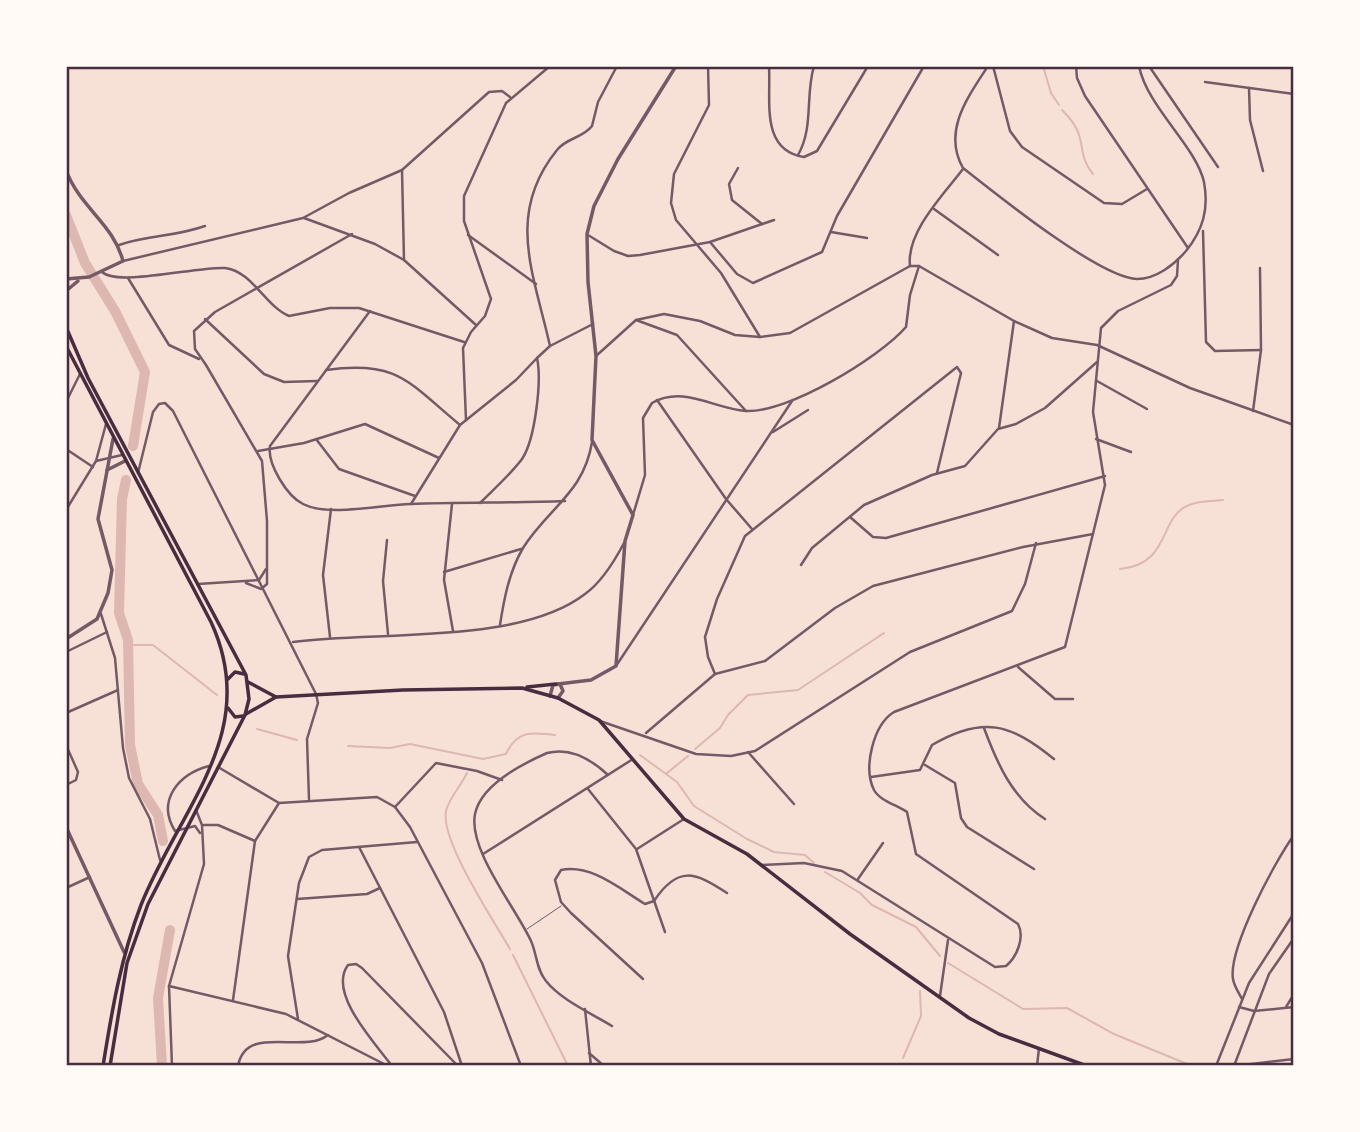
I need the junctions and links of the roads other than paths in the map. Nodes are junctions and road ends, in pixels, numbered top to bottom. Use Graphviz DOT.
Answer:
graph roads {
  1 [pos="550,66"];
  2 [pos="617,66"];
  3 [pos="676,66"];
  4 [pos="708,66"];
  5 [pos="814,66"];
  6 [pos="868,66"];
  7 [pos="924,66"];
  8 [pos="988,66"];
  9 [pos="993,66"];
  10 [pos="1076,66"];
  11 [pos="1139,66"];
  12 [pos="1149,66"];
  13 [pos="770,67"];
  14 [pos="1205,82"];
  15 [pos="1249,88"];
  16 [pos="1293,94"];
  17 [pos="510,97"];
  18 [pos="798,156"];
  19 [pos="1218,167"];
  20 [pos="738,168"];
  21 [pos="963,168"];
  22 [pos="66,170"];
  23 [pos="402,170"];
  24 [pos="1263,171"];
  25 [pos="1147,189"];
  26 [pos="934,209"];
  27 [pos="303,218"];
  28 [pos="774,220"];
  29 [pos="762,225"];
  30 [pos="205,226"];
  31 [pos="1203,228"];
  32 [pos="831,232"];
  33 [pos="352,234"];
  34 [pos="468,234"];
  35 [pos="587,234"];
  36 [pos="867,238"];
  37 [pos="710,242"];
  38 [pos="119,245"];
  39 [pos="698,245"];
  40 [pos="1188,248"];
  41 [pos="998,256"];
  42 [pos="404,260"];
  43 [pos="1178,260"];
  44 [pos="123,261"];
  45 [pos="911,266"];
  46 [pos="919,266"];
  47 [pos="107,267"];
  48 [pos="1260,268"];
  49 [pos="100,272"];
  50 [pos="119,277"];
  51 [pos="128,277"];
  52 [pos="66,279"];
  53 [pos="79,280"];
  54 [pos="536,284"];
  55 [pos="257,289"];
  56 [pos="66,291"];
  57 [pos="370,311"];
  58 [pos="205,319"];
  59 [pos="636,320"];
  60 [pos="1014,321"];
  61 [pos="593,324"];
  62 [pos="476,325"];
  63 [pos="66,327"];
  64 [pos="760,337"];
  65 [pos="464,342"];
  66 [pos="1097,345"];
  67 [pos="66,346"];
  68 [pos="550,346"];
  69 [pos="1261,350"];
  70 [pos="596,356"];
  71 [pos="537,358"];
  72 [pos="199,359"];
  73 [pos="1097,362"];
  74 [pos="326,370"];
  75 [pos="80,374"];
  76 [pos="317,381"];
  77 [pos="1097,381"];
  78 [pos="657,400"];
  79 [pos="793,401"];
  80 [pos="66,402"];
  81 [pos="1147,409"];
  82 [pos="808,410"];
  83 [pos="746,411"];
  84 [pos="1253,411"];
  85 [pos="466,420"];
  86 [pos="106,424"];
  87 [pos="460,425"];
  88 [pos="1293,425"];
  89 [pos="998,429"];
  90 [pos="772,432"];
  91 [pos="113,439"];
  92 [pos="316,439"];
  93 [pos="1096,439"];
  94 [pos="592,440"];
  95 [pos="270,446"];
  96 [pos="66,449"];
  97 [pos="258,451"];
  98 [pos="1131,452"];
  99 [pos="122,455"];
  100 [pos="110,456"];
  101 [pos="439,458"];
  102 [pos="96,461"];
  103 [pos="125,461"];
  104 [pos="93,467"];
  105 [pos="107,470"];
  106 [pos="937,473"];
  107 [pos="138,474"];
  108 [pos="1105,476"];
  109 [pos="415,496"];
  110 [pos="726,499"];
  111 [pos="565,501"];
  112 [pos="411,504"];
  113 [pos="452,504"];
  114 [pos="479,504"];
  115 [pos="331,509"];
  116 [pos="66,510"];
  117 [pos="633,515"];
  118 [pos="850,517"];
  119 [pos="752,529"];
  120 [pos="1093,534"];
  121 [pos="387,540"];
  122 [pos="625,541"];
  123 [pos="1036,543"];
  124 [pos="523,549"];
  125 [pos="801,565"];
  126 [pos="267,566"];
  127 [pos="444,572"];
  128 [pos="259,580"];
  129 [pos="246,583"];
  130 [pos="198,584"];
  131 [pos="264,588"];
  132 [pos="101,614"];
  133 [pos="500,625"];
  134 [pos="453,631"];
  135 [pos="107,632"];
  136 [pos="388,634"];
  137 [pos="330,637"];
  138 [pos="66,639"];
  139 [pos="292,642"];
  140 [pos="66,652"];
  141 [pos="616,666"];
  142 [pos="1017,667"];
  143 [pos="715,674"];
  144 [pos="246,675"];
  145 [pos="227,680"];
  146 [pos="248,682"];
  147 [pos="573,682"];
  148 [pos="557,684"];
  149 [pos="522,688"];
  150 [pos="564,689"];
  151 [pos="118,690"];
  152 [pos="316,695"];
  153 [pos="550,696"];
  154 [pos="276,697"];
  155 [pos="558,698"];
  156 [pos="1073,699"];
  157 [pos="228,706"];
  158 [pos="66,713"];
  159 [pos="245,715"];
  160 [pos="599,720"];
  161 [pos="984,727"];
  162 [pos="645,734"];
  163 [pos="66,745"];
  164 [pos="748,752"];
  165 [pos="633,759"];
  166 [pos="1054,759"];
  167 [pos="924,764"];
  168 [pos="210,766"];
  169 [pos="218,767"];
  170 [pos="608,775"];
  171 [pos="871,777"];
  172 [pos="502,780"];
  173 [pos="66,785"];
  174 [pos="587,788"];
  175 [pos="309,799"];
  176 [pos="279,803"];
  177 [pos="794,804"];
  178 [pos="395,807"];
  179 [pos="195,809"];
  180 [pos="684,819"];
  181 [pos="1045,819"];
  182 [pos="202,825"];
  183 [pos="66,827"];
  184 [pos="197,827"];
  185 [pos="183,830"];
  186 [pos="175,831"];
  187 [pos="1293,835"];
  188 [pos="202,836"];
  189 [pos="256,841"];
  190 [pos="418,842"];
  191 [pos="883,844"];
  192 [pos="359,847"];
  193 [pos="636,849"];
  194 [pos="483,854"];
  195 [pos="160,860"];
  196 [pos="761,865"];
  197 [pos="1034,869"];
  198 [pos="90,877"];
  199 [pos="858,879"];
  200 [pos="66,888"];
  201 [pos="380,888"];
  202 [pos="727,893"];
  203 [pos="295,899"];
  204 [pos="654,901"];
  205 [pos="564,905"];
  206 [pos="1293,913"];
  207 [pos="525,930"];
  208 [pos="665,932"];
  209 [pos="948,938"];
  210 [pos="1293,938"];
  211 [pos="124,952"];
  212 [pos="643,979"];
  213 [pos="169,986"];
  214 [pos="1293,994"];
  215 [pos="940,996"];
  216 [pos="1242,999"];
  217 [pos="233,1000"];
  218 [pos="1239,1007"];
  219 [pos="1286,1007"];
  220 [pos="1293,1007"];
  221 [pos="585,1009"];
  222 [pos="1254,1011"];
  223 [pos="298,1019"];
  224 [pos="612,1026"];
  225 [pos="328,1035"];
  226 [pos="1039,1048"];
  227 [pos="589,1053"];
  228 [pos="1293,1059"];
  229 [pos="103,1066"];
  230 [pos="110,1066"];
  231 [pos="172,1066"];
  232 [pos="238,1066"];
  233 [pos="390,1066"];
  234 [pos="460,1066"];
  235 [pos="522,1066"];
  236 [pos="591,1066"];
  237 [pos="604,1066"];
  238 [pos="1037,1066"];
  239 [pos="1087,1066"];
  240 [pos="1216,1066"];
  241 [pos="1234,1066"];
  1 -- 17 [label="street"];
  2 -- 54 [label="street"];
  3 -- 35 [label="street"];
  4 -- 39 [label="street"];
  5 -- 18 [label="street"];
  6 -- 18 [label="street"];
  7 -- 32 [label="street"];
  8 -- 21 [label="street"];
  9 -- 25 [label="street"];
  10 -- 25 [label="street"];
  11 -- 31 [label="street"];
  12 -- 19 [label="street"];
  13 -- 18 [label="street"];
  14 -- 15 [label="street"];
  15 -- 16 [label="street"];
  15 -- 24 [label="street"];
  17 -- 23 [label="street"];
  17 -- 34 [label="street"];
  20 -- 29 [label="street"];
  21 -- 26 [label="street"];
  21 -- 43 [label="street"];
  22 -- 38 [label="street"];
  23 -- 27 [label="street"];
  23 -- 42 [label="street"];
  25 -- 40 [label="street"];
  26 -- 41 [label="street"];
  26 -- 45 [label="street"];
  27 -- 33 [label="street"];
  27 -- 44 [label="street"];
  28 -- 29 [label="street"];
  29 -- 37 [label="street"];
  30 -- 38 [label="street"];
  31 -- 40 [label="street"];
  31 -- 69 [label="street"];
  32 -- 36 [label="street"];
  32 -- 37 [label="street"];
  33 -- 42 [label="street"];
  33 -- 55 [label="street"];
  34 -- 54 [label="street"];
  34 -- 62 [label="street"];
  35 -- 39 [label="street"];
  35 -- 61 [label="street"];
  37 -- 39 [label="street"];
  38 -- 44 [label="street"];
  39 -- 64 [label="street"];
  40 -- 43 [label="street"];
  42 -- 62 [label="street"];
  43 -- 66 [label="street"];
  44 -- 47 [label="street"];
  45 -- 46 [label="street"];
  45 -- 64 [label="street"];
  46 -- 60 [label="street"];
  46 -- 79 [label="street"];
  47 -- 49 [label="street"];
  47 -- 50 [label="street"];
  48 -- 69 [label="street"];
  49 -- 50 [label="street"];
  49 -- 53 [label="street"];
  50 -- 51 [label="street"];
  51 -- 55 [label="street"];
  51 -- 72 [label="street"];
  52 -- 53 [label="street"];
  53 -- 56 [label="street"];
  54 -- 68 [label="street"];
  55 -- 57 [label="street"];
  55 -- 58 [label="street"];
  57 -- 65 [label="street"];
  57 -- 74 [label="street"];
  58 -- 72 [label="street"];
  58 -- 76 [label="street"];
  59 -- 64 [label="street"];
  59 -- 70 [label="street"];
  59 -- 83 [label="street"];
  60 -- 66 [label="street"];
  60 -- 89 [label="street"];
  61 -- 68 [label="street"];
  61 -- 70 [label="street"];
  62 -- 65 [label="street"];
  63 -- 107 [label="main road"];
  65 -- 85 [label="street"];
  66 -- 73 [label="street"];
  66 -- 84 [label="street"];
  67 -- 75 [label="main road"];
  68 -- 71 [label="street"];
  69 -- 84 [label="street"];
  70 -- 94 [label="street"];
  71 -- 85 [label="street"];
  71 -- 114 [label="street"];
  72 -- 97 [label="street"];
  73 -- 77 [label="street"];
  73 -- 89 [label="street"];
  74 -- 76 [label="street"];
  74 -- 87 [label="street"];
  75 -- 80 [label="street"];
  75 -- 86 [label="main road"];
  76 -- 95 [label="street"];
  77 -- 81 [label="street"];
  77 -- 93 [label="street"];
  78 -- 83 [label="street"];
  78 -- 110 [label="street"];
  78 -- 117 [label="street"];
  79 -- 83 [label="street"];
  79 -- 90 [label="street"];
  82 -- 90 [label="street"];
  84 -- 88 [label="street"];
  85 -- 87 [label="street"];
  86 -- 91 [label="main road"];
  86 -- 102 [label="street"];
  87 -- 101 [label="street"];
  89 -- 106 [label="street"];
  90 -- 110 [label="street"];
  91 -- 99 [label="main road"];
  91 -- 100 [label="street"];
  92 -- 95 [label="street"];
  92 -- 101 [label="street"];
  92 -- 109 [label="street"];
  93 -- 98 [label="street"];
  93 -- 108 [label="street"];
  94 -- 111 [label="street"];
  94 -- 117 [label="street"];
  95 -- 97 [label="street"];
  95 -- 115 [label="street"];
  96 -- 104 [label="street"];
  97 -- 126 [label="street"];
  99 -- 100 [label="street"];
  99 -- 103 [label="main road"];
  100 -- 102 [label="street"];
  100 -- 105 [label="street"];
  101 -- 109 [label="street"];
  102 -- 104 [label="street"];
  103 -- 105 [label="street"];
  103 -- 145 [label="main road"];
  104 -- 116 [label="street"];
  105 -- 132 [label="street"];
  106 -- 118 [label="street"];
  106 -- 119 [label="street"];
  107 -- 128 [label="street"];
  107 -- 130 [label="main road"];
  108 -- 118 [label="street"];
  108 -- 120 [label="street"];
  109 -- 112 [label="street"];
  110 -- 119 [label="street"];
  110 -- 141 [label="street"];
  111 -- 114 [label="street"];
  111 -- 124 [label="street"];
  112 -- 113 [label="street"];
  112 -- 115 [label="street"];
  113 -- 114 [label="street"];
  113 -- 127 [label="street"];
  115 -- 137 [label="street"];
  117 -- 122 [label="street"];
  118 -- 125 [label="street"];
  119 -- 143 [label="street"];
  120 -- 123 [label="street"];
  120 -- 142 [label="street"];
  121 -- 136 [label="street"];
  122 -- 133 [label="street"];
  122 -- 141 [label="street"];
  123 -- 143 [label="street"];
  123 -- 164 [label="street"];
  124 -- 127 [label="street"];
  124 -- 133 [label="street"];
  126 -- 128 [label="street"];
  126 -- 131 [label="street"];
  127 -- 134 [label="street"];
  128 -- 129 [label="street"];
  128 -- 131 [label="street"];
  129 -- 130 [label="street"];
  129 -- 131 [label="street"];
  130 -- 144 [label="main road"];
  131 -- 139 [label="street"];
  132 -- 135 [label="street"];
  132 -- 138 [label="street"];
  133 -- 134 [label="street"];
  134 -- 136 [label="street"];
  135 -- 140 [label="street"];
  135 -- 151 [label="street"];
  136 -- 137 [label="street"];
  137 -- 139 [label="street"];
  139 -- 152 [label="street"];
  141 -- 147 [label="street"];
  142 -- 156 [label="street"];
  142 -- 171 [label="street"];
  143 -- 162 [label="street"];
  144 -- 145 [label="main road"];
  144 -- 146 [label="main road"];
  145 -- 157 [label="main road"];
  146 -- 154 [label="main road"];
  146 -- 159 [label="main road"];
  147 -- 148 [label="street"];
  147 -- 150 [label="street"];
  148 -- 149 [label="main road"];
  148 -- 150 [label="street"];
  148 -- 153 [label="street"];
  149 -- 152 [label="main road"];
  149 -- 153 [label="main road"];
  150 -- 155 [label="street"];
  151 -- 158 [label="street"];
  151 -- 195 [label="street"];
  152 -- 154 [label="main road"];
  152 -- 175 [label="street"];
  153 -- 155 [label="main road"];
  154 -- 159 [label="main road"];
  155 -- 160 [label="main road"];
  157 -- 159 [label="main road"];
  157 -- 168 [label="main road"];
  159 -- 169 [label="main road"];
  160 -- 162 [label="street"];
  160 -- 165 [label="main road"];
  161 -- 166 [label="street"];
  161 -- 167 [label="street"];
  161 -- 181 [label="street"];
  162 -- 164 [label="street"];
  163 -- 173 [label="street"];
  164 -- 177 [label="street"];
  165 -- 170 [label="street"];
  165 -- 180 [label="main road"];
  167 -- 171 [label="street"];
  167 -- 197 [label="street"];
  168 -- 186 [label="main road"];
  168 -- 186 [label="street"];
  169 -- 176 [label="street"];
  169 -- 179 [label="main road"];
  170 -- 172 [label="street"];
  170 -- 174 [label="street"];
  171 -- 209 [label="street"];
  172 -- 178 [label="street"];
  172 -- 194 [label="street"];
  174 -- 193 [label="street"];
  174 -- 194 [label="street"];
  175 -- 176 [label="street"];
  175 -- 178 [label="street"];
  176 -- 189 [label="street"];
  178 -- 190 [label="street"];
  179 -- 182 [label="street"];
  179 -- 185 [label="main road"];
  180 -- 193 [label="street"];
  180 -- 196 [label="main road"];
  182 -- 184 [label="street"];
  182 -- 188 [label="street"];
  182 -- 189 [label="street"];
  183 -- 198 [label="street"];
  184 -- 185 [label="street"];
  184 -- 188 [label="street"];
  185 -- 186 [label="street"];
  185 -- 230 [label="main road"];
  186 -- 195 [label="main road"];
  187 -- 216 [label="street"];
  188 -- 213 [label="street"];
  189 -- 217 [label="street"];
  190 -- 192 [label="street"];
  190 -- 235 [label="street"];
  191 -- 199 [label="street"];
  192 -- 201 [label="street"];
  192 -- 203 [label="street"];
  193 -- 204 [label="street"];
  194 -- 207 [label="street"];
  195 -- 211 [label="main road"];
  196 -- 199 [label="street"];
  196 -- 215 [label="main road"];
  198 -- 200 [label="street"];
  198 -- 211 [label="street"];
  199 -- 209 [label="street"];
  201 -- 203 [label="street"];
  201 -- 234 [label="street"];
  202 -- 204 [label="street"];
  203 -- 223 [label="street"];
  204 -- 205 [label="street"];
  204 -- 208 [label="street"];
  205 -- 207 [label="lane"];
  205 -- 212 [label="street"];
  206 -- 216 [label="street"];
  207 -- 221 [label="street"];
  209 -- 215 [label="street"];
  210 -- 222 [label="street"];
  211 -- 229 [label="main road"];
  213 -- 217 [label="street"];
  213 -- 231 [label="street"];
  214 -- 219 [label="street"];
  215 -- 226 [label="main road"];
  216 -- 218 [label="street"];
  217 -- 223 [label="street"];
  218 -- 222 [label="street"];
  218 -- 240 [label="street"];
  219 -- 220 [label="street"];
  219 -- 222 [label="street"];
  221 -- 224 [label="street"];
  221 -- 227 [label="street"];
  222 -- 241 [label="street"];
  223 -- 225 [label="street"];
  225 -- 232 [label="street"];
  225 -- 233 [label="street"];
  226 -- 238 [label="street"];
  226 -- 239 [label="main road"];
  227 -- 236 [label="street"];
  227 -- 237 [label="street"];
  228 -- 241 [label="street"];
  233 -- 234 [label="street"];
}
